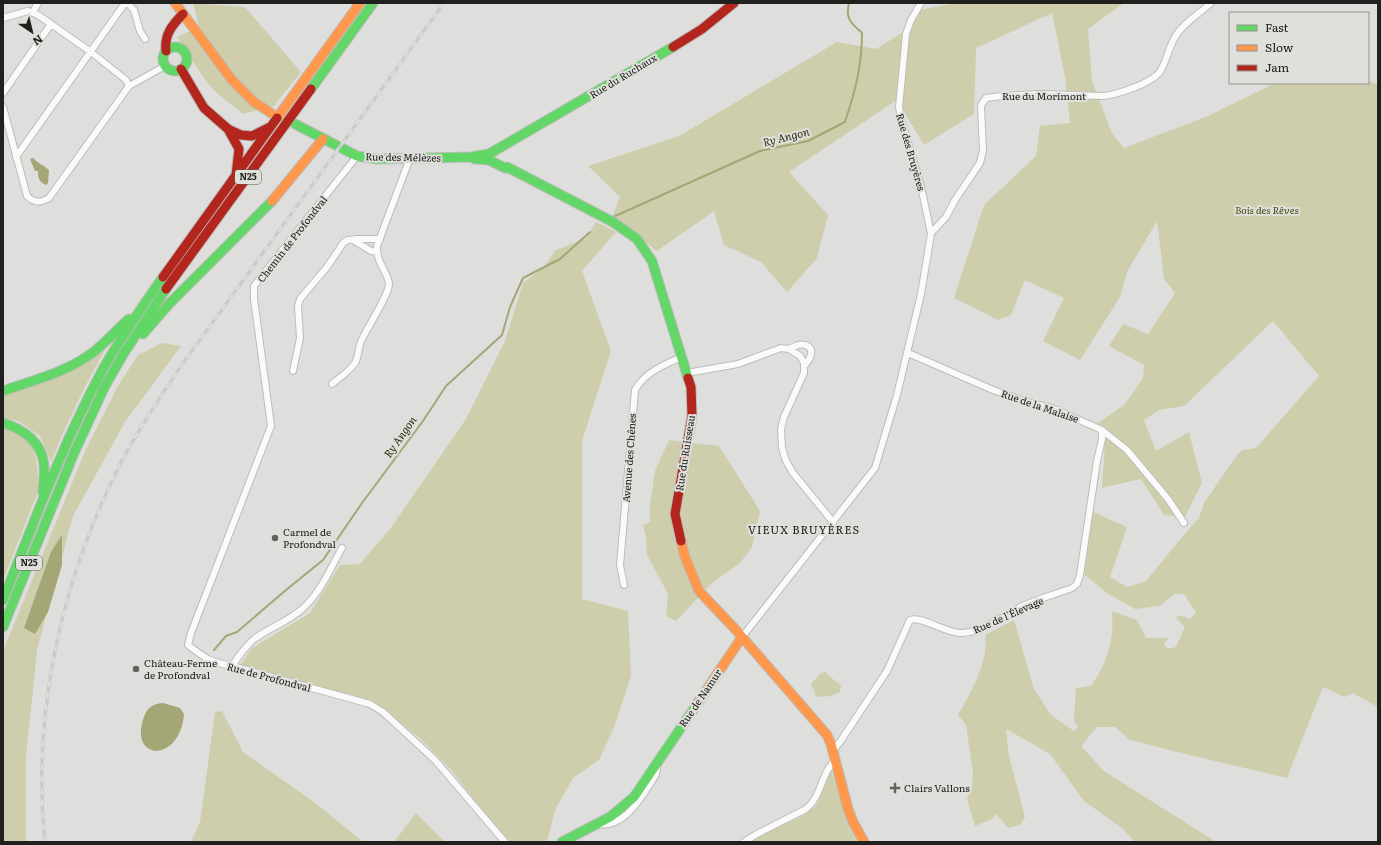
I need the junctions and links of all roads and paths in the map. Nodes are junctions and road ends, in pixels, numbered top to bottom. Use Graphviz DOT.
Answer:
graph roads {
  1 [pos="38,3"];
  2 [pos="126,3"];
  3 [pos="175,3"];
  4 [pos="360,3"];
  5 [pos="373,3"];
  6 [pos="734,3"];
  7 [pos="920,3"];
  8 [pos="1211,3"];
  9 [pos="33,12"];
  10 [pos="183,14"];
  11 [pos="3,18"];
  12 [pos="51,24"];
  13 [pos="145,39"];
  14 [pos="170,49"];
  15 [pos="91,52"];
  16 [pos="164,66"];
  17 [pos="181,69"];
  18 [pos="129,86"];
  19 [pos="3,93"];
  20 [pos="3,107"];
  21 [pos="271,113"];
  22 [pos="295,124"];
  23 [pos="272,126"];
  24 [pos="228,129"];
  25 [pos="323,139"];
  26 [pos="357,156"];
  27 [pos="493,156"];
  28 [pos="16,157"];
  29 [pos="410,158"];
  30 [pos="236,176"];
  31 [pos="613,222"];
  32 [pos="931,233"];
  33 [pos="380,239"];
  34 [pos="353,240"];
  35 [pos="377,252"];
  36 [pos="139,311"];
  37 [pos="789,349"];
  38 [pos="124,353"];
  39 [pos="908,353"];
  40 [pos="682,357"];
  41 [pos="804,366"];
  42 [pos="293,371"];
  43 [pos="687,373"];
  44 [pos="332,384"];
  45 [pos="3,391"];
  46 [pos="3,423"];
  47 [pos="271,426"];
  48 [pos="1102,430"];
  49 [pos="43,502"];
  50 [pos="832,522"];
  51 [pos="1184,523"];
  52 [pos="342,548"];
  53 [pos="624,585"];
  54 [pos="3,600"];
  55 [pos="3,627"];
  56 [pos="742,637"];
  57 [pos="232,666"];
  58 [pos="833,750"];
  59 [pos="836,760"];
  60 [pos="505,842"];
  61 [pos="562,842"];
  62 [pos="744,842"];
  63 [pos="864,842"];
  1 -- 9 [label="street"];
  2 -- 13 [label="street"];
  2 -- 15 [label="street"];
  3 -- 10 [label="main road"];
  4 -- 23 [label="main road, N25"];
  5 -- 38 [label="main road, N25"];
  6 -- 27 [label="main road, Rue du Ruchaux"];
  7 -- 32 [label="street, Rue des Bruyères"];
  8 -- 32 [label="street, Rue du Morimont"];
  9 -- 11 [label="street"];
  9 -- 12 [label="street"];
  10 -- 14 [label="main road"];
  10 -- 21 [label="main road"];
  12 -- 15 [label="street"];
  12 -- 19 [label="street"];
  14 -- 16 [label="main road"];
  14 -- 17 [label="main road"];
  15 -- 18 [label="street"];
  15 -- 28 [label="street"];
  16 -- 17 [label="main road"];
  16 -- 18 [label="street"];
  17 -- 24 [label="main road"];
  18 -- 28 [label="street"];
  20 -- 28 [label="street"];
  22 -- 25 [label="main road, Rue des Mélèzes"];
  23 -- 24 [label="main road"];
  23 -- 30 [label="main road, N25"];
  24 -- 30 [label="main road"];
  25 -- 26 [label="main road, Rue des Mélèzes"];
  25 -- 38 [label="main road"];
  26 -- 29 [label="main road, Rue des Mélèzes"];
  26 -- 47 [label="street, Chemin de Profondval"];
  27 -- 29 [label="main road, Rue des Mélèzes"];
  27 -- 31 [label="main road, Rue des Mélèzes"];
  29 -- 33 [label="street"];
  30 -- 36 [label="main road, N25"];
  31 -- 40 [label="main road, Rue du Ruisseau"];
  32 -- 39 [label="street"];
  33 -- 34 [label="street"];
  33 -- 35 [label="street"];
  34 -- 35 [label="street"];
  34 -- 42 [label="street"];
  35 -- 44 [label="street"];
  36 -- 45 [label="main road"];
  36 -- 49 [label="main road, N25"];
  37 -- 41 [label="street"];
  37 -- 41 [label="street"];
  37 -- 43 [label="street"];
  38 -- 55 [label="main road, N25"];
  39 -- 48 [label="street, Rue de la Malaise"];
  39 -- 50 [label="street"];
  40 -- 43 [label="main road, Rue du Ruisseau"];
  40 -- 53 [label="street, Avenue des Chênes"];
  41 -- 50 [label="street"];
  43 -- 56 [label="main road, Rue du Ruisseau"];
  46 -- 49 [label="main road"];
  47 -- 57 [label="street, Rue de Profondval"];
  48 -- 51 [label="street, Rue de la Malaise"];
  48 -- 58 [label="street, Rue de l'Élevage"];
  49 -- 54 [label="main road, N25"];
  50 -- 56 [label="street"];
  52 -- 57 [label="street"];
  56 -- 58 [label="main road, Rue du Ruisseau"];
  56 -- 61 [label="main road, Rue de Namur"];
  57 -- 60 [label="street, Rue de Profondval"];
  58 -- 59 [label="main road, Rue du Ruisseau"];
  59 -- 62 [label="street"];
  59 -- 63 [label="main road, Rue du Ruisseau"];
}
